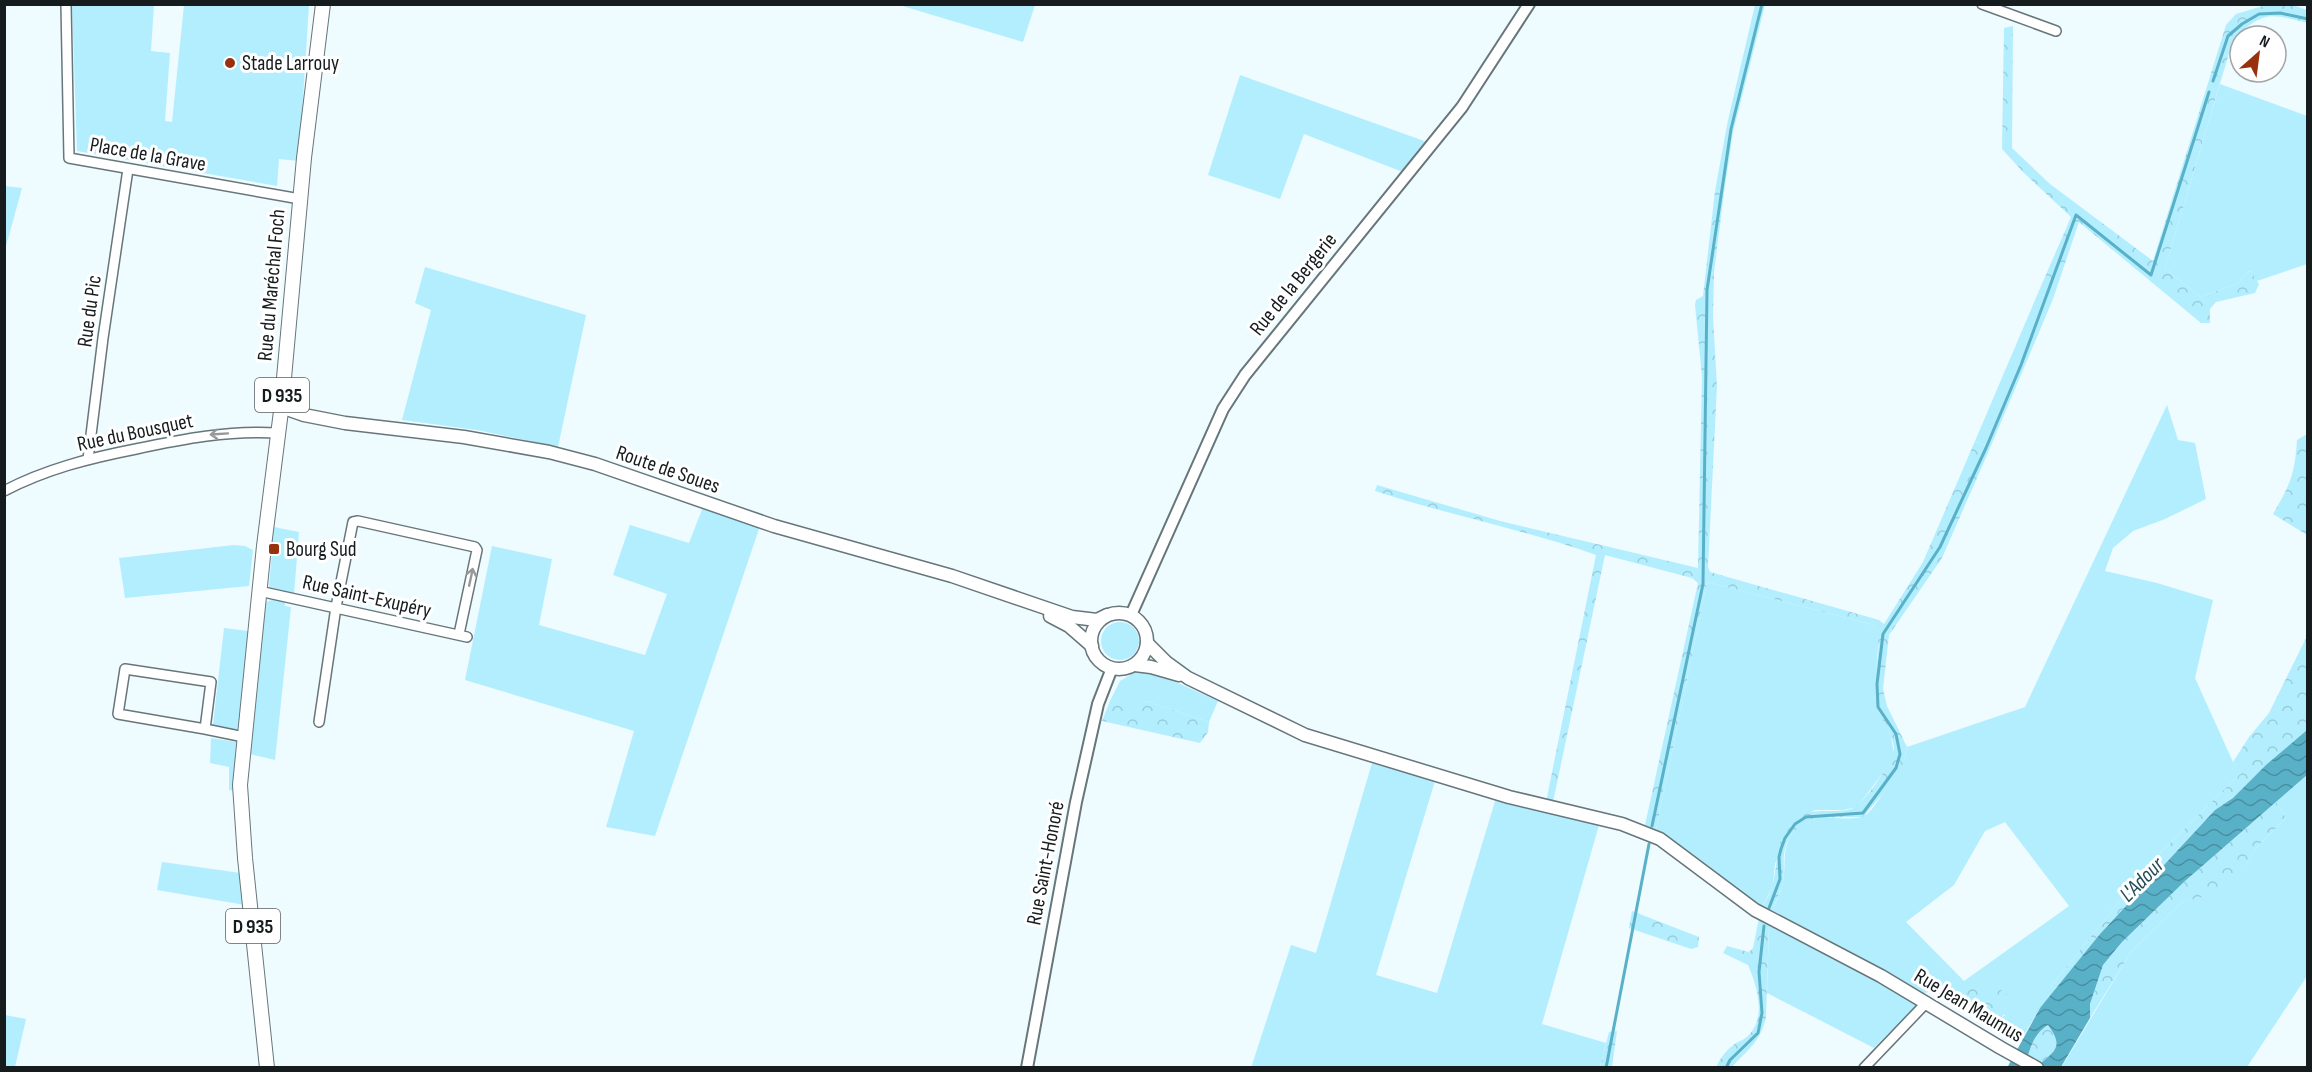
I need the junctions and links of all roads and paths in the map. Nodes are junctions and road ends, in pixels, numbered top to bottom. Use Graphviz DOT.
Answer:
graph roads {
  1 [pos="66,4"];
  2 [pos="322,4"];
  3 [pos="1530,4"];
  4 [pos="1982,4"];
  5 [pos="2056,31"];
  6 [pos="128,169"];
  7 [pos="300,199"];
  8 [pos="281,407"];
  9 [pos="278,433"];
  10 [pos="88,459"];
  11 [pos="4,491"];
  12 [pos="259,591"];
  13 [pos="1034,605"];
  14 [pos="336,608"];
  15 [pos="1107,615"];
  16 [pos="1131,615"];
  17 [pos="1147,643"];
  18 [pos="1092,646"];
  19 [pos="1135,665"];
  20 [pos="1112,668"];
  21 [pos="1188,678"];
  22 [pos="319,722"];
  23 [pos="205,729"];
  24 [pos="244,737"];
  25 [pos="1927,1002"];
  26 [pos="267,1068"];
  27 [pos="1027,1068"];
  28 [pos="1864,1068"];
  29 [pos="2037,1068"];
  1 -- 6 [label="street, Place de la Grave"];
  2 -- 7 [label="main road, Rue du Maréchal Foch / D 935"];
  3 -- 16 [label="street, Rue de la Bergerie"];
  4 -- 5 [label="street"];
  6 -- 7 [label="street, Place de la Grave"];
  6 -- 10 [label="street, Rue du Pic"];
  7 -- 8 [label="main road, Rue du Maréchal Foch / D 935"];
  8 -- 9 [label="main road, Rue du Maréchal Foch / D 935"];
  8 -- 13 [label="main road, Route de Soues"];
  9 -- 10 [label="street, Rue du Bousquet, one-way"];
  9 -- 12 [label="main road, Rue du Maréchal Foch / D 935"];
  10 -- 11 [label="street, Rue du Bousquet"];
  12 -- 14 [label="street, Rue Saint-Exupéry"];
  12 -- 24 [label="main road, Rue du Maréchal Foch / D 935"];
  13 -- 15 [label="main road, Route de Soues"];
  13 -- 18 [label="main road, Route de Soues"];
  14 -- 14 [label="street, Rue Saint-Exupéry, one-way"];
  14 -- 22 [label="street"];
  15 -- 16 [label="main road"];
  15 -- 18 [label="main road"];
  16 -- 17 [label="main road"];
  17 -- 19 [label="main road"];
  17 -- 21 [label="main road"];
  18 -- 20 [label="main road"];
  19 -- 20 [label="main road"];
  19 -- 21 [label="main road"];
  20 -- 27 [label="street, Rue Saint-Honoré"];
  21 -- 25 [label="main road, Rue Jean Maumus"];
  23 -- 23 [label="street"];
  23 -- 24 [label="street"];
  24 -- 26 [label="main road, Rue du Maréchal Foch / D 935"];
  25 -- 28 [label="street"];
  25 -- 29 [label="main road, Rue Jean Maumus"];
}
